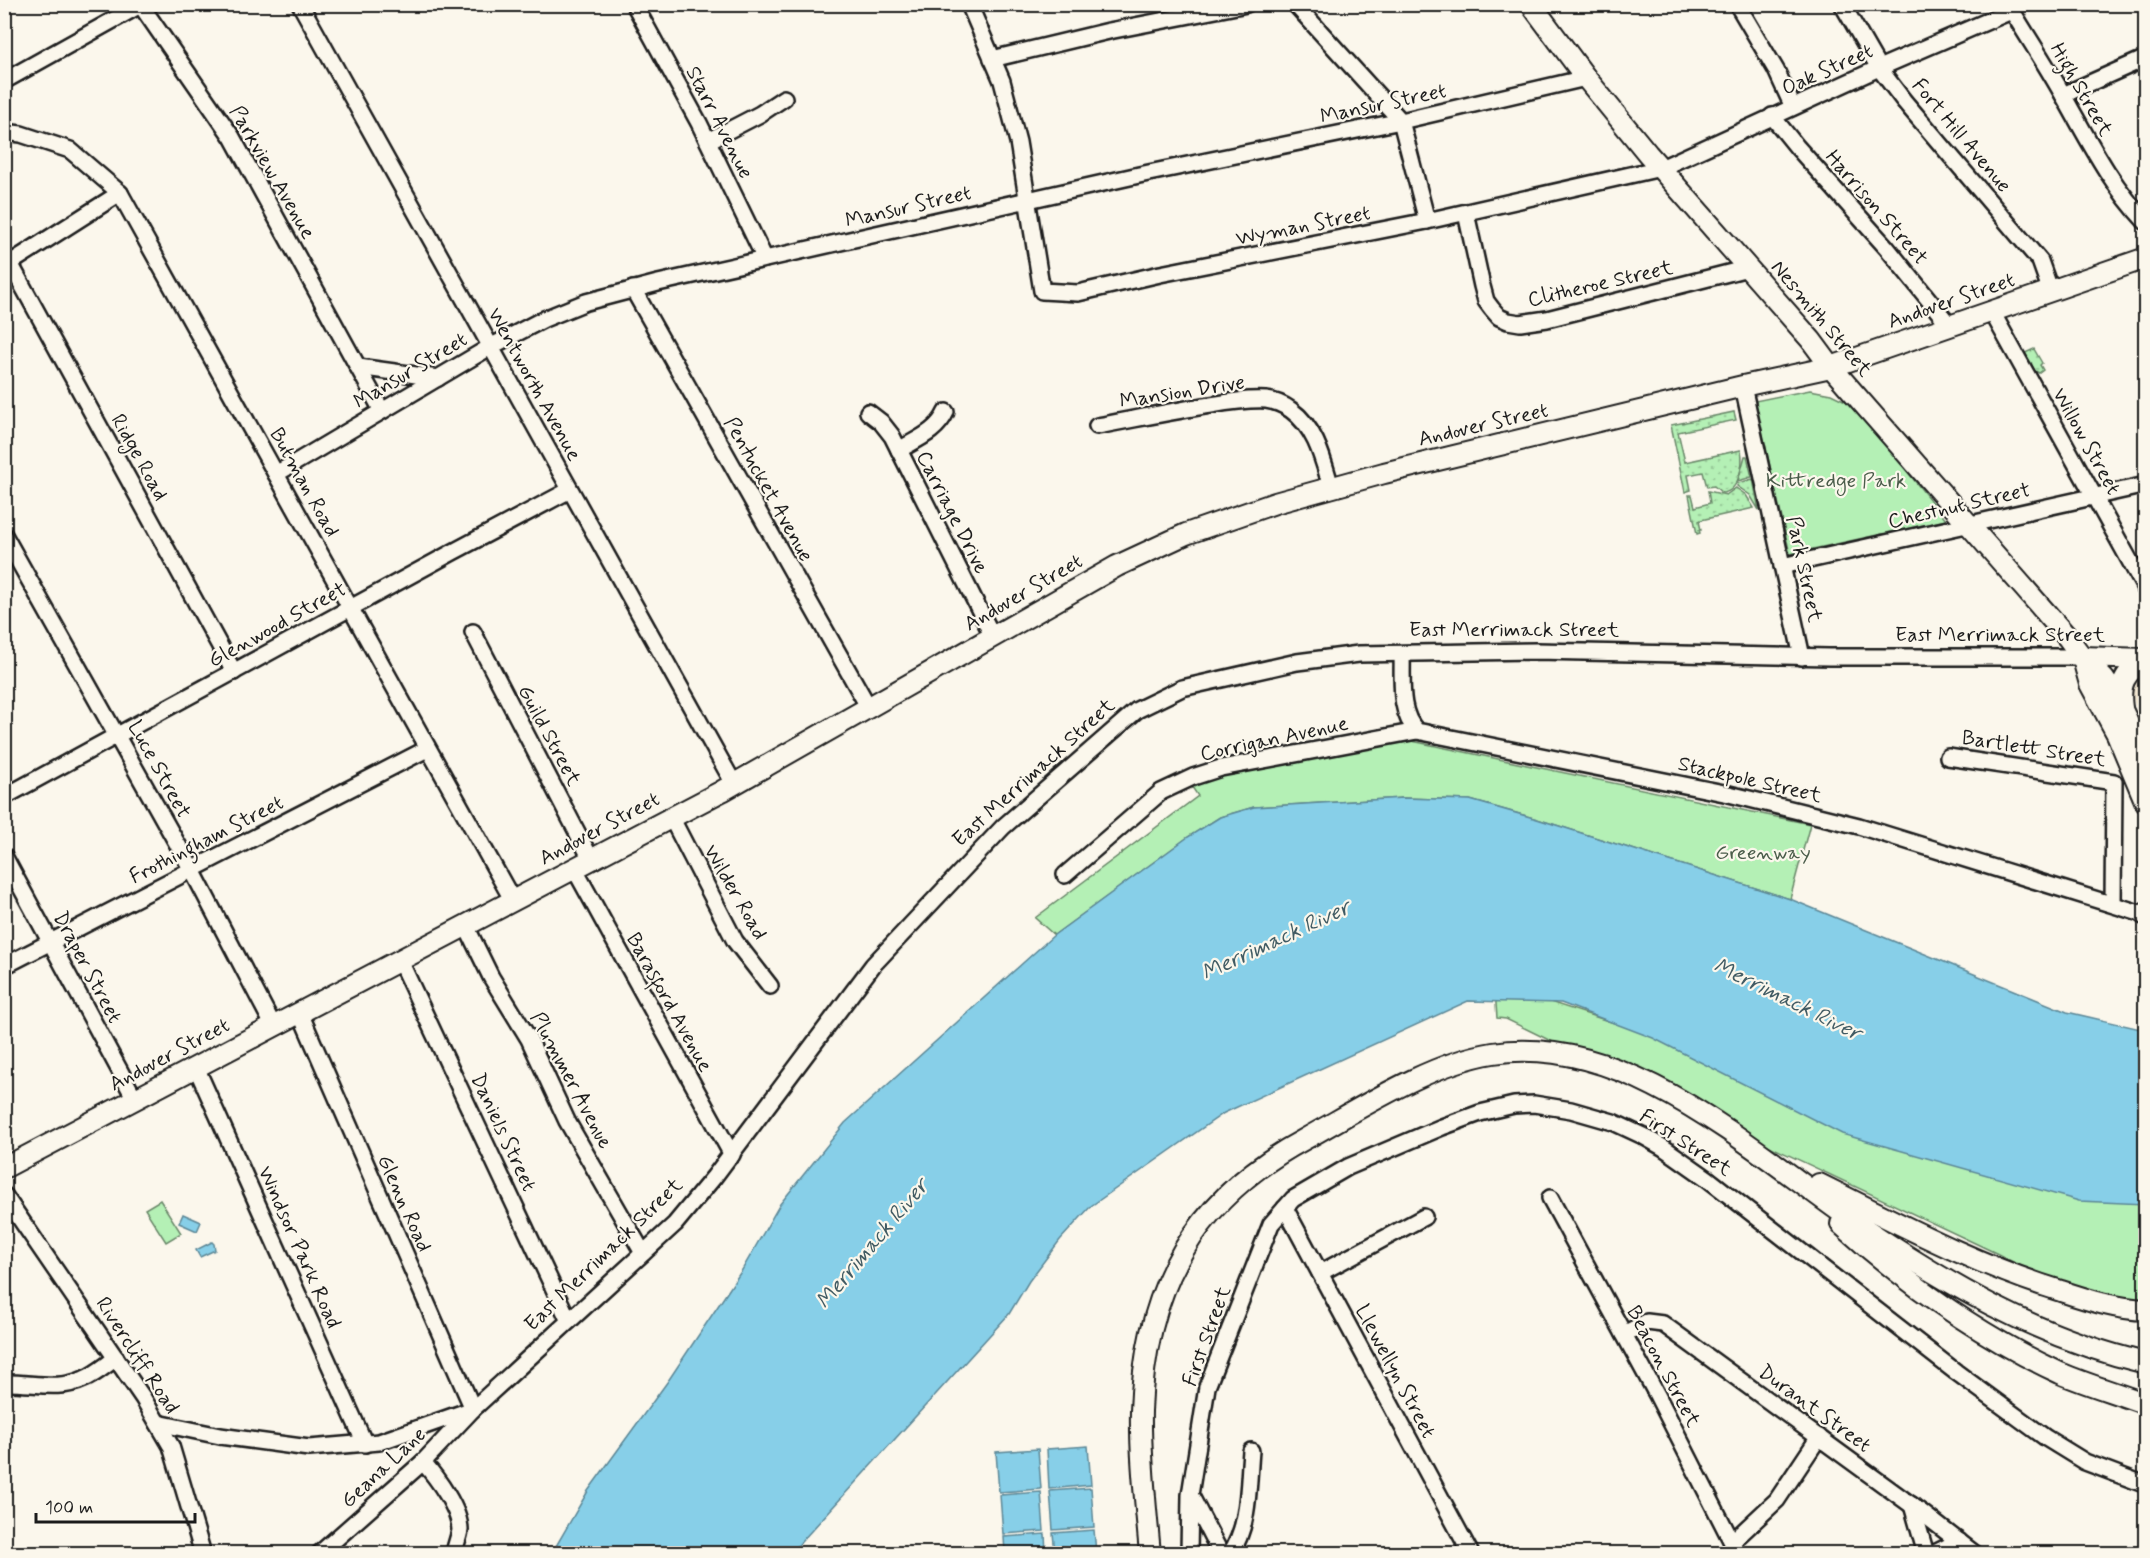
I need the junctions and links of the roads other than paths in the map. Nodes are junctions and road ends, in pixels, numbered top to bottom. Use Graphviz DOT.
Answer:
graph roads {
  1 [pos="300,4"];
  2 [pos="634,4"];
  3 [pos="969,4"];
  4 [pos="1246,4"];
  5 [pos="1295,4"];
  6 [pos="1531,4"];
  7 [pos="1737,4"];
  8 [pos="1842,4"];
  9 [pos="141,5"];
  10 [pos="2010,8"];
  11 [pos="2145,58"];
  12 [pos="992,59"];
  13 [pos="1879,68"];
  14 [pos="1586,78"];
  15 [pos="4,81"];
  16 [pos="2063,94"];
  17 [pos="784,98"];
  18 [pos="1792,107"];
  19 [pos="1772,116"];
  20 [pos="4,120"];
  21 [pos="1401,121"];
  22 [pos="9,132"];
  23 [pos="708,141"];
  24 [pos="1661,168"];
  25 [pos="120,193"];
  26 [pos="1027,200"];
  27 [pos="1466,213"];
  28 [pos="1427,221"];
  29 [pos="2145,222"];
  30 [pos="2145,258"];
  31 [pos="765,259"];
  32 [pos="7,265"];
  33 [pos="1748,268"];
  34 [pos="633,290"];
  35 [pos="2051,292"];
  36 [pos="1992,312"];
  37 [pos="1950,326"];
  38 [pos="490,346"];
  39 [pos="358,367"];
  40 [pos="1831,367"];
  41 [pos="438,378"];
  42 [pos="1743,386"];
  43 [pos="382,411"];
  44 [pos="868,411"];
  45 [pos="946,412"];
  46 [pos="1097,426"];
  47 [pos="899,450"];
  48 [pos="276,474"];
  49 [pos="2145,485"];
  50 [pos="1331,487"];
  51 [pos="570,490"];
  52 [pos="2094,497"];
  53 [pos="1969,524"];
  54 [pos="4,536"];
  55 [pos="1782,566"];
  56 [pos="2145,590"];
  57 [pos="351,608"];
  58 [pos="472,632"];
  59 [pos="993,637"];
  60 [pos="1402,654"];
  61 [pos="1802,657"];
  62 [pos="2082,657"];
  63 [pos="2145,660"];
  64 [pos="234,672"];
  65 [pos="869,708"];
  66 [pos="2123,711"];
  67 [pos="1417,731"];
  68 [pos="117,735"];
  69 [pos="427,749"];
  70 [pos="1948,757"];
  71 [pos="2145,760"];
  72 [pos="734,784"];
  73 [pos="4,797"];
  74 [pos="2145,803"];
  75 [pos="670,818"];
  76 [pos="4,856"];
  77 [pos="582,864"];
  78 [pos="192,870"];
  79 [pos="1065,875"];
  80 [pos="513,901"];
  81 [pos="2113,904"];
  82 [pos="2145,914"];
  83 [pos="466,926"];
  84 [pos="51,942"];
  85 [pos="400,961"];
  86 [pos="4,966"];
  87 [pos="770,986"];
  88 [pos="300,1013"];
  89 [pos="274,1027"];
  90 [pos="196,1067"];
  91 [pos="135,1099"];
  92 [pos="732,1155"];
  93 [pos="1773,1161"];
  94 [pos="4,1167"];
  95 [pos="4,1195"];
  96 [pos="1550,1198"];
  97 [pos="1285,1208"];
  98 [pos="1424,1217"];
  99 [pos="643,1254"];
  100 [pos="1320,1273"];
  101 [pos="2145,1310"];
  102 [pos="569,1321"];
  103 [pos="1624,1334"];
  104 [pos="2145,1350"];
  105 [pos="116,1358"];
  106 [pos="2145,1363"];
  107 [pos="4,1383"];
  108 [pos="2145,1404"];
  109 [pos="473,1409"];
  110 [pos="158,1424"];
  111 [pos="1819,1437"];
  112 [pos="364,1444"];
  113 [pos="1251,1451"];
  114 [pos="423,1462"];
  115 [pos="2145,1485"];
  116 [pos="1190,1495"];
  117 [pos="1912,1505"];
  118 [pos="1959,1541"];
  119 [pos="1735,1548"];
  120 [pos="203,1554"];
  121 [pos="319,1554"];
  122 [pos="454,1554"];
  123 [pos="1150,1554"];
  124 [pos="1189,1554"];
  125 [pos="1221,1554"];
  126 [pos="1230,1554"];
  127 [pos="1471,1554"];
  128 [pos="1926,1554"];
  129 [pos="1932,1554"];
  130 [pos="1975,1554"];
  1 -- 38 [label="street, Wentworth Avenue"];
  2 -- 23 [label="street, Starr Avenue"];
  3 -- 12 [label="street"];
  4 -- 12 [label="street"];
  5 -- 21 [label="street"];
  6 -- 14 [label="main road, Nesmith Street"];
  7 -- 18 [label="street"];
  8 -- 13 [label="street, Fort Hill Avenue"];
  9 -- 15 [label="street"];
  9 -- 39 [label="street, Parkview Avenue"];
  10 -- 13 [label="street, Oak Street"];
  10 -- 16 [label="street, High Street"];
  11 -- 16 [label="street"];
  12 -- 26 [label="street"];
  13 -- 18 [label="street, Oak Street"];
  13 -- 35 [label="street, Fort Hill Avenue"];
  14 -- 21 [label="street, Mansur Street"];
  14 -- 24 [label="main road, Nesmith Street"];
  16 -- 29 [label="street, High Street"];
  17 -- 23 [label="street"];
  18 -- 19 [label="street, Oak Street"];
  19 -- 24 [label="street, Oak Street"];
  19 -- 37 [label="street, Harrison Street"];
  20 -- 22 [label="street, Butman Road"];
  21 -- 26 [label="street, Mansur Street"];
  21 -- 28 [label="street"];
  22 -- 25 [label="street, Butman Road"];
  23 -- 31 [label="street, Starr Avenue"];
  24 -- 27 [label="street, Wyman Street"];
  24 -- 33 [label="main road, Nesmith Street"];
  25 -- 32 [label="street"];
  25 -- 48 [label="street, Butman Road"];
  26 -- 28 [label="street, Wyman Street"];
  26 -- 31 [label="street, Mansur Street"];
  27 -- 28 [label="street, Wyman Street"];
  27 -- 33 [label="street, Clitheroe Street"];
  30 -- 35 [label="main road, Andover Street"];
  31 -- 34 [label="street, Mansur Street"];
  32 -- 64 [label="street, Ridge Road"];
  33 -- 40 [label="main road, Nesmith Street"];
  34 -- 38 [label="street, Mansur Street"];
  34 -- 65 [label="street, Pentucket Avenue"];
  35 -- 36 [label="main road, Andover Street"];
  36 -- 37 [label="main road, Andover Street"];
  36 -- 52 [label="street, Willow Street"];
  37 -- 40 [label="main road, Andover Street"];
  38 -- 41 [label="street, Mansur Street"];
  38 -- 51 [label="street, Wentworth Avenue"];
  39 -- 41 [label="street"];
  39 -- 43 [label="street, Parkview Avenue"];
  40 -- 42 [label="main road, Andover Street"];
  40 -- 53 [label="main road, Nesmith Street"];
  41 -- 43 [label="street, Mansur Street"];
  42 -- 50 [label="main road, Andover Street"];
  42 -- 55 [label="street, Park Street"];
  43 -- 48 [label="street, Mansur Street"];
  44 -- 47 [label="street, Carriage Drive"];
  45 -- 47 [label="street"];
  46 -- 50 [label="street, Mansion Drive"];
  47 -- 59 [label="street, Carriage Drive"];
  48 -- 57 [label="street, Butman Road"];
  49 -- 52 [label="street, Chestnut Street"];
  50 -- 59 [label="main road, Andover Street"];
  51 -- 57 [label="street, Glenwood Street"];
  51 -- 72 [label="street, Wentworth Avenue"];
  52 -- 53 [label="street, Chestnut Street"];
  52 -- 56 [label="street, Willow Street"];
  53 -- 55 [label="street, Chestnut Street"];
  53 -- 62 [label="main road, Nesmith Street"];
  54 -- 68 [label="street, Luce Street"];
  55 -- 61 [label="street, Park Street"];
  57 -- 64 [label="street, Glenwood Street"];
  57 -- 69 [label="street, Butman Road"];
  58 -- 77 [label="street, Guild Street"];
  59 -- 65 [label="main road, Andover Street"];
  60 -- 61 [label="street, East Merrimack Street"];
  60 -- 67 [label="street"];
  60 -- 92 [label="street, East Merrimack Street"];
  61 -- 62 [label="street, East Merrimack Street"];
  62 -- 63 [label="main road, East Merrimack Street"];
  62 -- 66 [label="main road, Nesmith Street"];
  62 -- 74 [label="main road, Nesmith Street"];
  63 -- 66 [label="main road"];
  64 -- 68 [label="street, Glenwood Street"];
  65 -- 72 [label="main road, Andover Street"];
  66 -- 71 [label="main road, Nesmith Street"];
  67 -- 79 [label="street, Corrigan Avenue"];
  67 -- 81 [label="street, Stackpole Street"];
  68 -- 73 [label="street, Glenwood Street"];
  68 -- 78 [label="street, Luce Street"];
  69 -- 78 [label="street, Frothingham Street"];
  69 -- 80 [label="street, Butman Road"];
  70 -- 81 [label="street, Bartlett Street"];
  72 -- 75 [label="main road, Andover Street"];
  75 -- 77 [label="main road, Andover Street"];
  75 -- 87 [label="street, Wilder Road"];
  76 -- 84 [label="street, Draper Street"];
  77 -- 80 [label="main road, Andover Street"];
  77 -- 92 [label="street, Barasford Avenue"];
  78 -- 84 [label="street, Frothingham Street"];
  78 -- 89 [label="street, Luce Street"];
  80 -- 83 [label="main road, Andover Street"];
  81 -- 82 [label="street, Stackpole Street"];
  83 -- 85 [label="main road, Andover Street"];
  83 -- 99 [label="street, Plummer Avenue"];
  84 -- 86 [label="street, Frothingham Street"];
  84 -- 91 [label="street, Draper Street"];
  85 -- 88 [label="main road, Andover Street"];
  85 -- 102 [label="street, Daniels Street"];
  88 -- 89 [label="main road, Andover Street"];
  88 -- 109 [label="street, Glenn Road"];
  89 -- 90 [label="main road, Andover Street"];
  90 -- 91 [label="main road, Andover Street"];
  90 -- 112 [label="street, Windsor Park Road"];
  91 -- 94 [label="main road, Andover Street"];
  92 -- 99 [label="street, East Merrimack Street"];
  93 -- 101 [label="main road"];
  93 -- 104 [label="main road"];
  93 -- 106 [label="main road"];
  93 -- 108 [label="main road"];
  93 -- 123 [label="main road"];
  95 -- 105 [label="street, Rivercliff Road"];
  96 -- 103 [label="street, Beacon Street"];
  97 -- 100 [label="street, Llewellyn Street"];
  97 -- 115 [label="street, First Street"];
  97 -- 116 [label="street, First Street"];
  98 -- 100 [label="street"];
  99 -- 102 [label="street, East Merrimack Street"];
  100 -- 127 [label="street, Llewellyn Street"];
  102 -- 109 [label="street, East Merrimack Street"];
  103 -- 111 [label="street, Durant Street"];
  103 -- 119 [label="street, Beacon Street"];
  105 -- 107 [label="street"];
  105 -- 110 [label="street, Rivercliff Road"];
  109 -- 112 [label="street, East Merrimack Street"];
  109 -- 114 [label="street, Geana Lane"];
  110 -- 112 [label="street, East Merrimack Street"];
  110 -- 120 [label="street, Rivercliff Road"];
  111 -- 117 [label="street, Durant Street"];
  111 -- 119 [label="street"];
  113 -- 126 [label="street"];
  114 -- 121 [label="street, Geana Lane"];
  114 -- 122 [label="street"];
  116 -- 124 [label="street, First Street"];
  116 -- 125 [label="street"];
  117 -- 118 [label="street, Durant Street"];
  117 -- 128 [label="street"];
  118 -- 129 [label="street"];
  118 -- 130 [label="street, Durant Street"];
}
